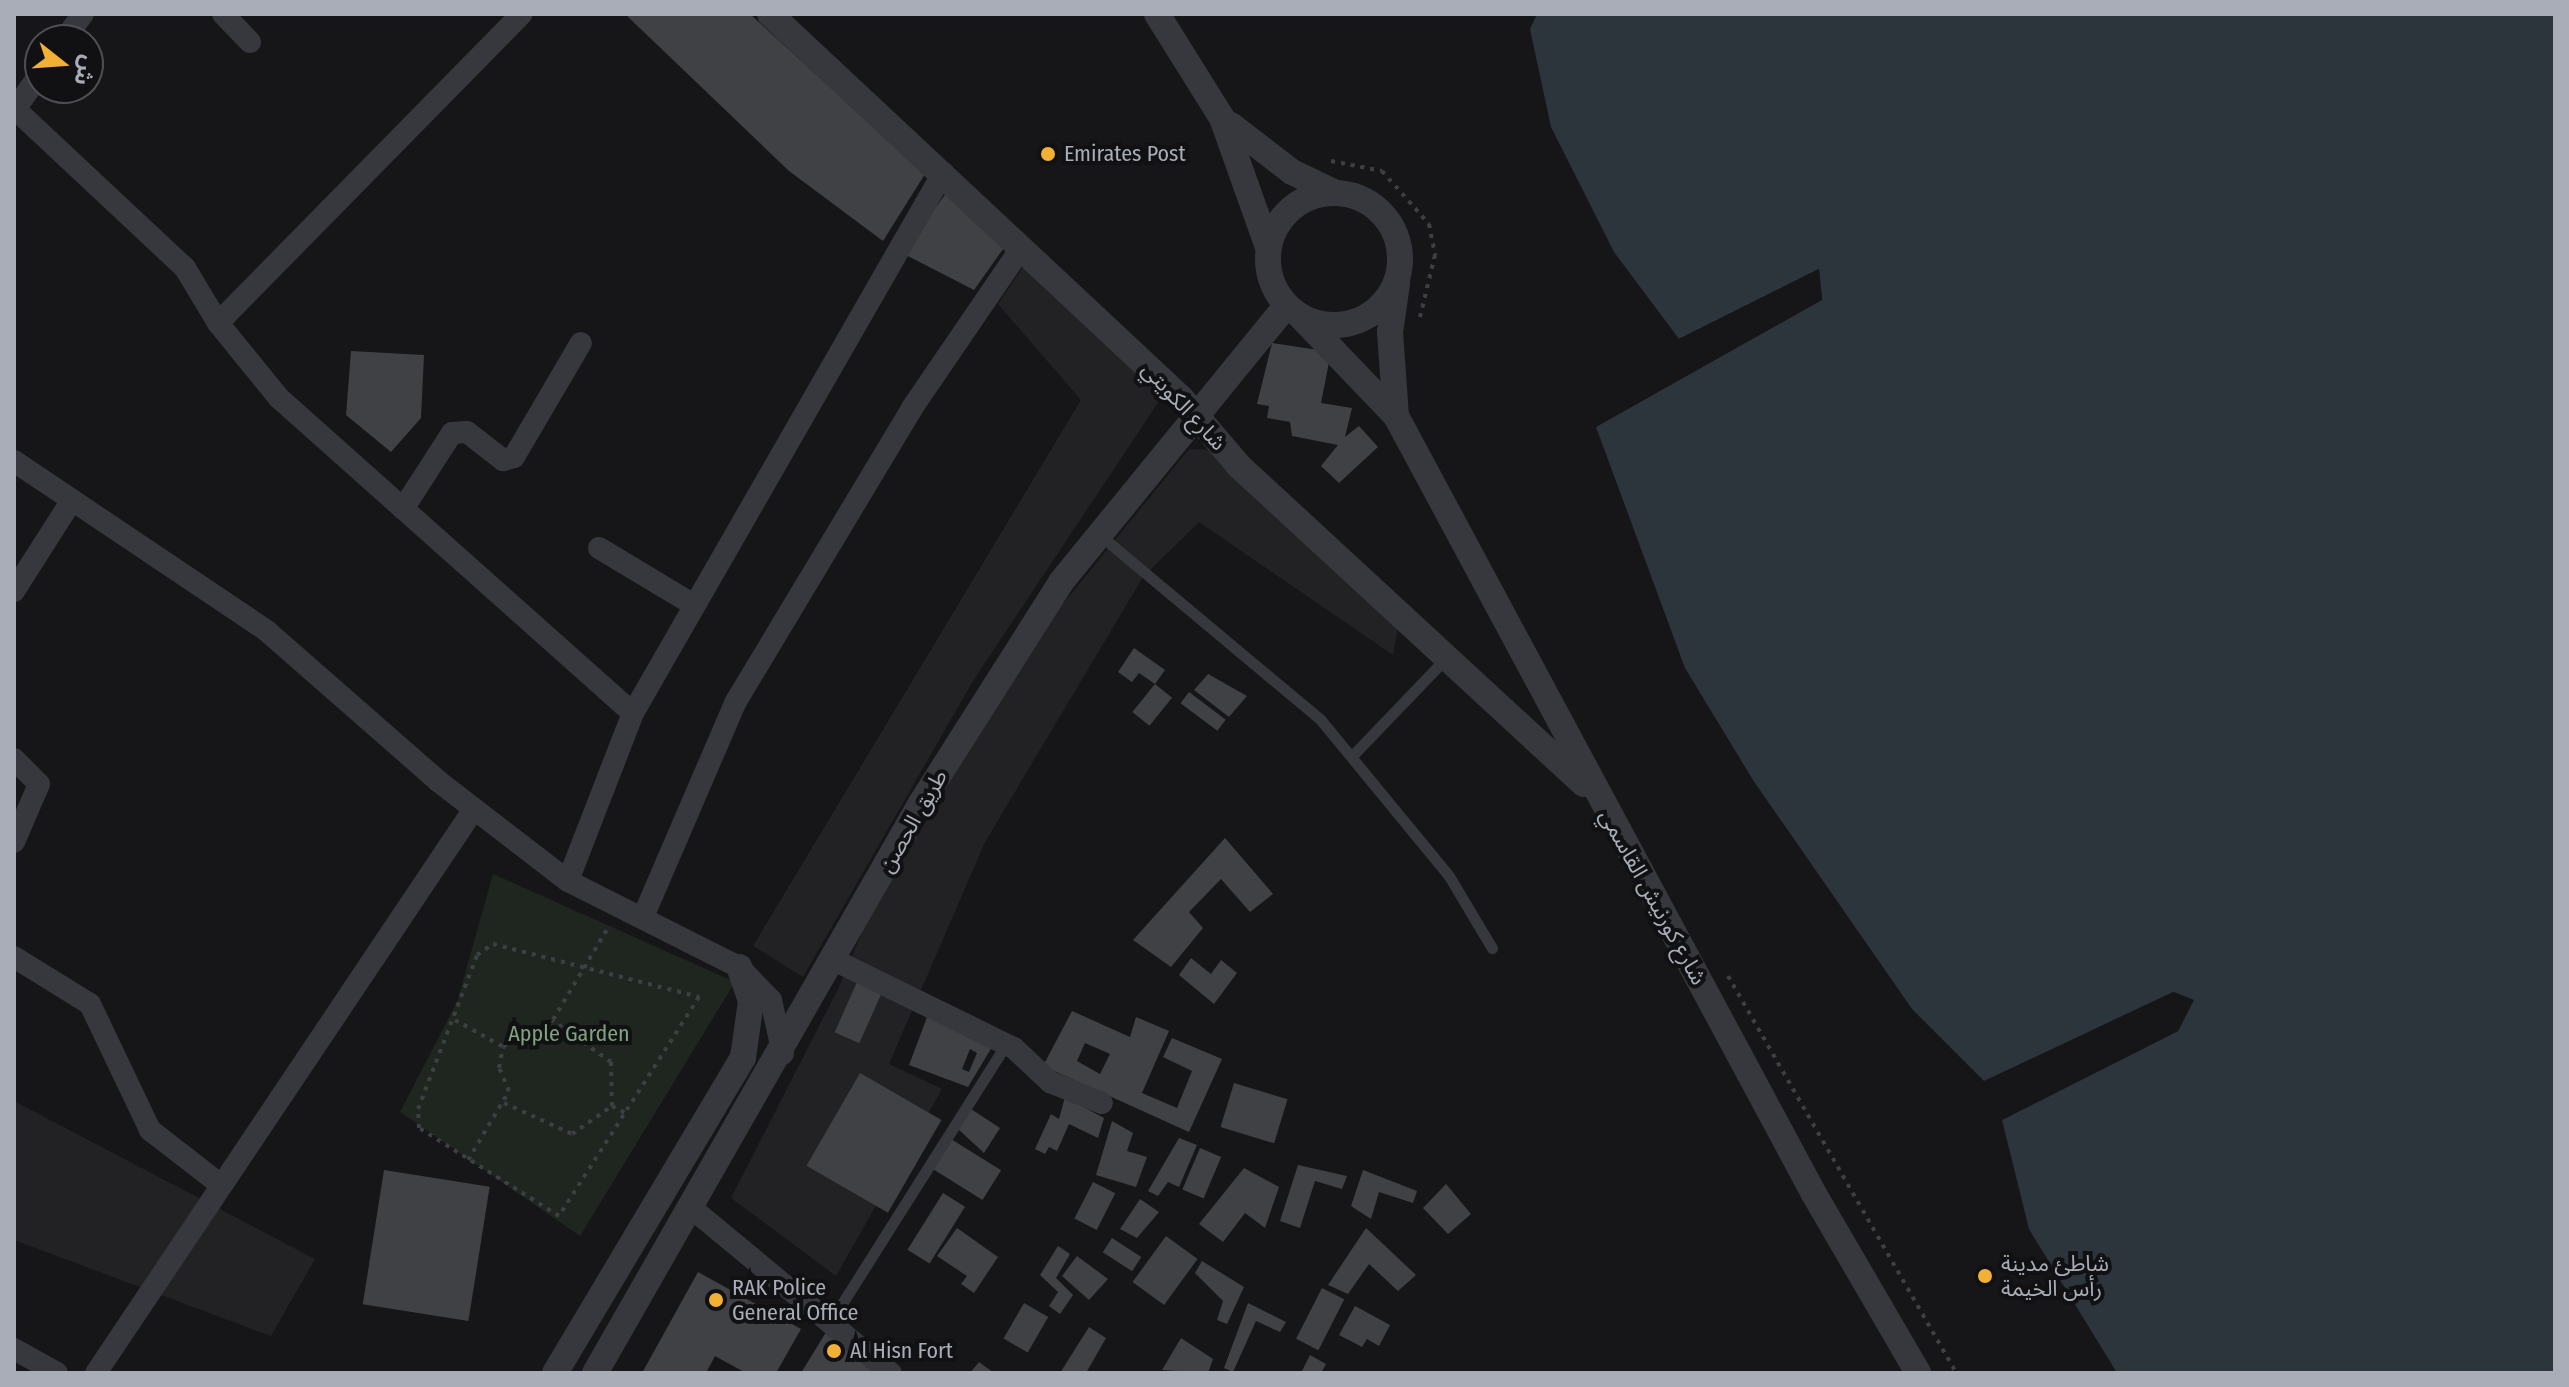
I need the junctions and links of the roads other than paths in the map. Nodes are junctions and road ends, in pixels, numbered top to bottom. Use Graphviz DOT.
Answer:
graph roads {
  1 [pos="223,14"];
  2 [pos="522,14"];
  3 [pos="770,14"];
  4 [pos="1157,14"];
  5 [pos="250,42"];
  6 [pos="14,109"];
  7 [pos="1222,118"];
  8 [pos="943,173"];
  9 [pos="1334,192"];
  10 [pos="1022,247"];
  11 [pos="1268,247"];
  12 [pos="1398,276"];
  13 [pos="1295,312"];
  14 [pos="218,323"];
  15 [pos="581,343"];
  16 [pos="1396,416"];
  17 [pos="1200,420"];
  18 [pos="14,461"];
  19 [pos="72,500"];
  20 [pos="403,509"];
  21 [pos="1101,536"];
  22 [pos="599,548"];
  23 [pos="14,591"];
  24 [pos="694,605"];
  25 [pos="1446,658"];
  26 [pos="633,713"];
  27 [pos="1352,756"];
  28 [pos="14,759"];
  29 [pos="1599,797"];
  30 [pos="474,809"];
  31 [pos="14,842"];
  32 [pos="568,881"];
  33 [pos="643,917"];
  34 [pos="1492,948"];
  35 [pos="14,957"];
  36 [pos="834,960"];
  37 [pos="739,967"];
  38 [pos="1006,1044"];
  39 [pos="783,1054"];
  40 [pos="1102,1103"];
  41 [pos="221,1185"];
  42 [pos="695,1211"];
  43 [pos="831,1321"];
  44 [pos="14,1349"];
  45 [pos="604,1366"];
  46 [pos="57,1373"];
  47 [pos="96,1373"];
  48 [pos="555,1373"];
  49 [pos="891,1373"];
  50 [pos="1918,1373"];
  1 -- 5 [label="street"];
  2 -- 14 [label="street"];
  3 -- 8 [label="street, شارع الكويتي"];
  4 -- 7 [label="street"];
  6 -- 14 [label="street"];
  7 -- 9 [label="street"];
  7 -- 11 [label="street"];
  8 -- 10 [label="street, شارع الكويتي"];
  8 -- 24 [label="street"];
  9 -- 11 [label="street"];
  9 -- 12 [label="street"];
  10 -- 17 [label="street, شارع الكويتي"];
  10 -- 33 [label="street"];
  11 -- 13 [label="street"];
  12 -- 13 [label="street"];
  12 -- 16 [label="street, شارع كورنيش القاسمي"];
  13 -- 16 [label="street, شارع كورنيش القاسمي"];
  13 -- 17 [label="street, طريق الحصن"];
  14 -- 20 [label="street"];
  15 -- 20 [label="street"];
  16 -- 29 [label="street, شارع كورنيش القاسمي"];
  17 -- 21 [label="street, طريق الحصن"];
  17 -- 25 [label="street, شارع الكويتي"];
  18 -- 19 [label="street"];
  19 -- 23 [label="street"];
  19 -- 30 [label="street"];
  20 -- 26 [label="street"];
  21 -- 27 [label="lane"];
  21 -- 36 [label="street, طريق الحصن"];
  22 -- 24 [label="street"];
  24 -- 26 [label="street"];
  25 -- 27 [label="lane"];
  25 -- 29 [label="street, شارع الكويتي"];
  26 -- 32 [label="street"];
  27 -- 34 [label="lane"];
  28 -- 31 [label="street"];
  29 -- 50 [label="street, شارع كورنيش القاسمي"];
  30 -- 32 [label="street"];
  30 -- 41 [label="street"];
  32 -- 33 [label="street"];
  33 -- 37 [label="street"];
  35 -- 41 [label="street"];
  36 -- 38 [label="street"];
  36 -- 39 [label="street, طريق الحصن"];
  37 -- 39 [label="street"];
  37 -- 48 [label="street"];
  38 -- 40 [label="street"];
  38 -- 43 [label="lane"];
  39 -- 42 [label="street, طريق الحصن"];
  41 -- 47 [label="street"];
  42 -- 43 [label="street"];
  42 -- 45 [label="street, طريق الحصن"];
  43 -- 49 [label="street"];
  44 -- 46 [label="street"];
}
